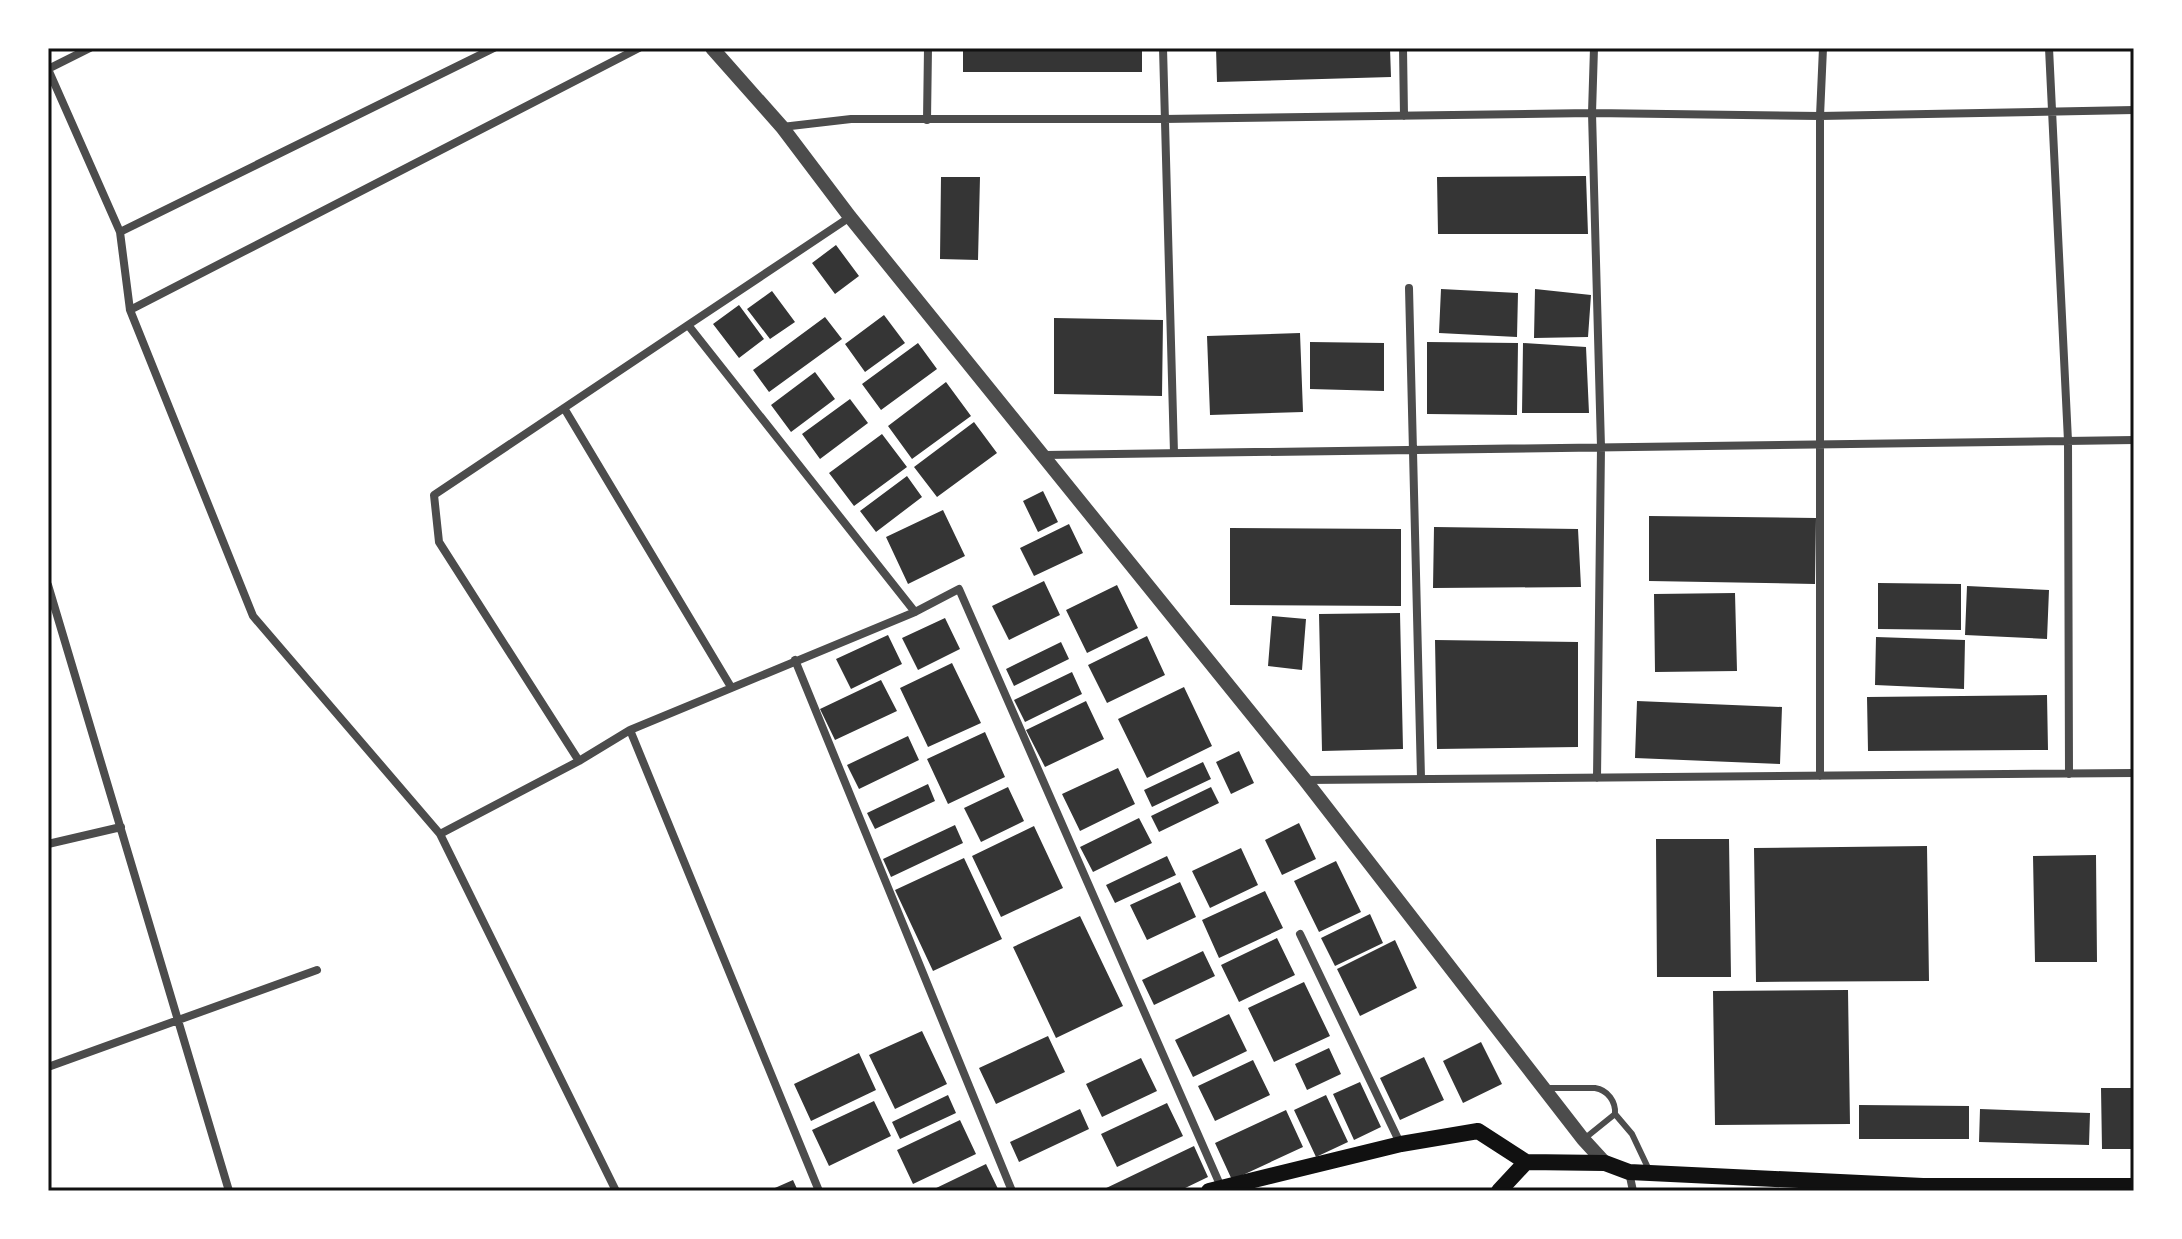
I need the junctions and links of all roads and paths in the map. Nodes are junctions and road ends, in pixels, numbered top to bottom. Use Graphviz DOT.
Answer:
graph roads {
  1 [pos="90,48"];
  2 [pos="494,48"];
  3 [pos="639,48"];
  4 [pos="712,48"];
  5 [pos="928,48"];
  6 [pos="1163,48"];
  7 [pos="1403,48"];
  8 [pos="1594,48"];
  9 [pos="1823,48"];
  10 [pos="2049,48"];
  11 [pos="48,69"];
  12 [pos="2134,110"];
  13 [pos="2050,111"];
  14 [pos="1592,113"];
  15 [pos="1404,116"];
  16 [pos="1820,116"];
  17 [pos="1163,119"];
  18 [pos="927,120"];
  19 [pos="782,127"];
  20 [pos="850,217"];
  21 [pos="120,232"];
  22 [pos="1409,288"];
  23 [pos="130,310"];
  24 [pos="688,325"];
  25 [pos="564,408"];
  26 [pos="2134,440"];
  27 [pos="2068,441"];
  28 [pos="1820,444"];
  29 [pos="1601,447"];
  30 [pos="1413,450"];
  31 [pos="1174,453"];
  32 [pos="1045,455"];
  33 [pos="48,585"];
  34 [pos="915,612"];
  35 [pos="795,660"];
  36 [pos="731,687"];
  37 [pos="630,730"];
  38 [pos="579,761"];
  39 [pos="2134,773"];
  40 [pos="2069,774"];
  41 [pos="1820,776"];
  42 [pos="1421,778"];
  43 [pos="1597,778"];
  44 [pos="1305,780"];
  45 [pos="121,827"];
  46 [pos="440,834"];
  47 [pos="48,844"];
  48 [pos="1300,934"];
  49 [pos="317,970"];
  50 [pos="178,1019"];
  51 [pos="48,1067"];
  52 [pos="1544,1088"];
  53 [pos="1615,1114"];
  54 [pos="1583,1139"];
  55 [pos="1401,1144"];
  56 [pos="1526,1162"];
  57 [pos="1605,1163"];
  58 [pos="1629,1172"];
  59 [pos="1650,1172"];
  60 [pos="2134,1186"];
  61 [pos="1215,1189"];
  62 [pos="1923,1189"];
  63 [pos="229,1191"];
  64 [pos="616,1191"];
  65 [pos="819,1191"];
  66 [pos="1012,1191"];
  67 [pos="1499,1191"];
  68 [pos="1633,1191"];
  1 -- 11 [label="street"];
  2 -- 21 [label="street"];
  3 -- 23 [label="street"];
  4 -- 19 [label="street"];
  5 -- 18 [label="street"];
  6 -- 17 [label="street"];
  7 -- 15 [label="street"];
  8 -- 14 [label="street"];
  9 -- 16 [label="street"];
  10 -- 13 [label="street"];
  11 -- 21 [label="street"];
  12 -- 13 [label="street"];
  13 -- 16 [label="street"];
  13 -- 27 [label="street"];
  14 -- 15 [label="street"];
  14 -- 16 [label="street"];
  14 -- 29 [label="street"];
  15 -- 17 [label="street"];
  16 -- 28 [label="street"];
  17 -- 18 [label="street"];
  17 -- 31 [label="street"];
  18 -- 19 [label="street"];
  19 -- 20 [label="street"];
  20 -- 24 [label="street"];
  20 -- 32 [label="street"];
  21 -- 23 [label="street"];
  22 -- 30 [label="street"];
  23 -- 46 [label="street"];
  24 -- 25 [label="street"];
  24 -- 34 [label="street"];
  25 -- 36 [label="street"];
  25 -- 38 [label="street"];
  26 -- 27 [label="street"];
  27 -- 28 [label="street"];
  27 -- 40 [label="street"];
  28 -- 29 [label="street"];
  28 -- 41 [label="street"];
  29 -- 30 [label="street"];
  29 -- 43 [label="street"];
  30 -- 31 [label="street"];
  30 -- 42 [label="street"];
  31 -- 32 [label="street"];
  32 -- 44 [label="street"];
  33 -- 45 [label="street"];
  34 -- 35 [label="street"];
  34 -- 61 [label="street"];
  35 -- 36 [label="street"];
  35 -- 66 [label="street"];
  36 -- 37 [label="street"];
  37 -- 38 [label="street"];
  37 -- 65 [label="street"];
  38 -- 46 [label="street"];
  39 -- 40 [label="street"];
  40 -- 41 [label="street"];
  41 -- 43 [label="street"];
  42 -- 43 [label="street"];
  42 -- 44 [label="street"];
  44 -- 52 [label="street"];
  45 -- 47 [label="street"];
  45 -- 50 [label="street"];
  46 -- 64 [label="street"];
  48 -- 55 [label="street"];
  49 -- 50 [label="street"];
  50 -- 51 [label="street"];
  50 -- 63 [label="street"];
  52 -- 53 [label="lane"];
  52 -- 54 [label="street"];
  53 -- 54 [label="lane"];
  53 -- 59 [label="lane"];
  54 -- 57 [label="street"];
  55 -- 56 [label="main road"];
  55 -- 61 [label="main road"];
  56 -- 57 [label="main road"];
  56 -- 67 [label="main road"];
  57 -- 58 [label="main road"];
  58 -- 59 [label="main road"];
  58 -- 68 [label="street"];
  59 -- 62 [label="main road"];
  60 -- 62 [label="main road"];
}
